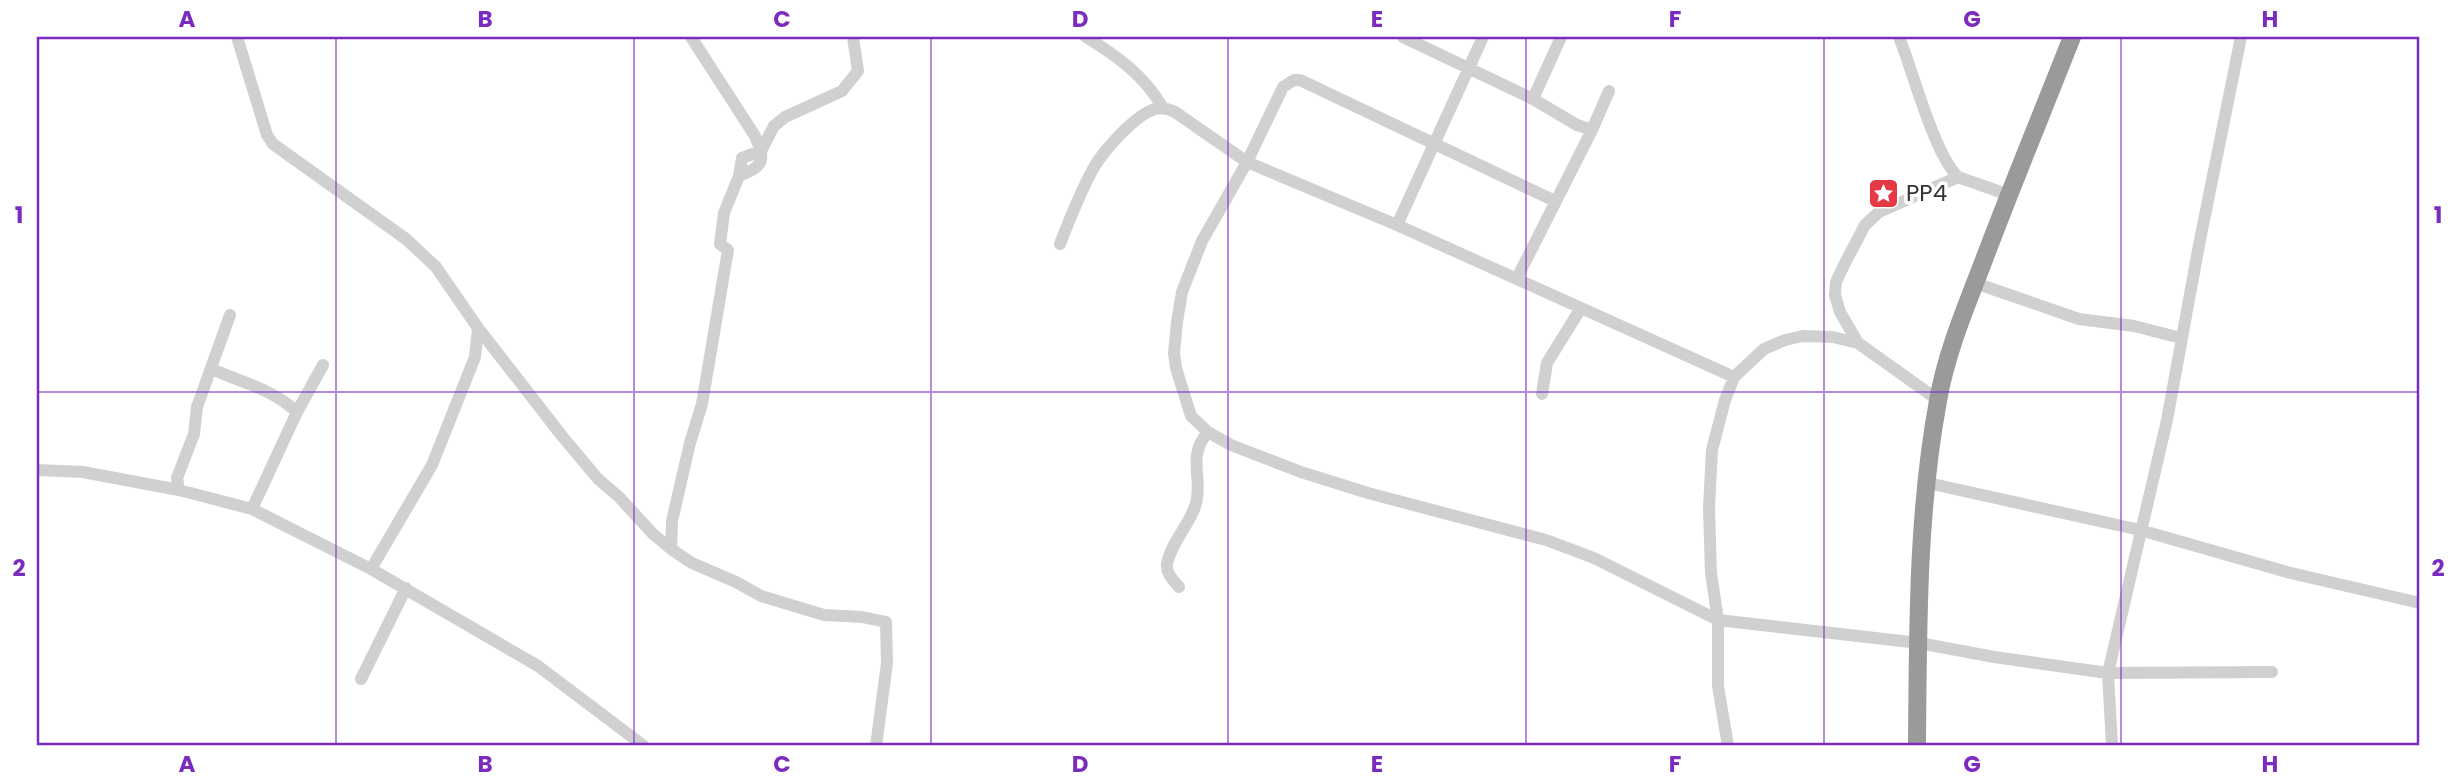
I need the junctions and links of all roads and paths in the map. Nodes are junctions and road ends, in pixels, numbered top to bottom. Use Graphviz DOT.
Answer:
graph roads {
  1 [pos="237,37"];
  2 [pos="691,37"];
  3 [pos="853,37"];
  4 [pos="1086,37"];
  5 [pos="1403,37"];
  6 [pos="1483,37"];
  7 [pos="1561,37"];
  8 [pos="1899,37"];
  9 [pos="2072,37"];
  10 [pos="2241,37"];
  11 [pos="1469,68"];
  12 [pos="1609,91"];
  13 [pos="1533,99"];
  14 [pos="1163,108"];
  15 [pos="1590,134"];
  16 [pos="1435,144"];
  17 [pos="761,151"];
  18 [pos="1247,162"];
  19 [pos="1958,177"];
  20 [pos="2009,195"];
  21 [pos="1555,201"];
  22 [pos="1397,225"];
  23 [pos="1060,244"];
  24 [pos="1517,278"];
  25 [pos="1975,283"];
  26 [pos="1581,308"];
  27 [pos="230,315"];
  28 [pos="478,328"];
  29 [pos="2181,338"];
  30 [pos="1857,343"];
  31 [pos="323,365"];
  32 [pos="212,369"];
  33 [pos="1734,377"];
  34 [pos="1542,394"];
  35 [pos="1938,400"];
  36 [pos="297,412"];
  37 [pos="1209,432"];
  38 [pos="37,470"];
  39 [pos="1928,484"];
  40 [pos="179,490"];
  41 [pos="252,509"];
  42 [pos="2140,530"];
  43 [pos="671,549"];
  44 [pos="371,569"];
  45 [pos="1179,587"];
  46 [pos="406,588"];
  47 [pos="2420,603"];
  48 [pos="1718,620"];
  49 [pos="1919,643"];
  50 [pos="2273,672"];
  51 [pos="2108,673"];
  52 [pos="361,679"];
  53 [pos="644,746"];
  54 [pos="876,746"];
  55 [pos="1728,746"];
  56 [pos="1917,746"];
  57 [pos="2112,746"];
  1 -- 28 [label="street"];
  2 -- 17 [label="street"];
  3 -- 17 [label="street"];
  4 -- 14 [label="street"];
  5 -- 11 [label="street"];
  6 -- 11 [label="street"];
  7 -- 13 [label="street"];
  8 -- 19 [label="street"];
  9 -- 20 [label="highway"];
  10 -- 29 [label="street"];
  11 -- 13 [label="street"];
  11 -- 16 [label="street"];
  12 -- 15 [label="street"];
  13 -- 15 [label="street"];
  14 -- 18 [label="street"];
  14 -- 23 [label="street"];
  15 -- 21 [label="street"];
  16 -- 18 [label="street"];
  16 -- 21 [label="street"];
  16 -- 22 [label="street"];
  17 -- 43 [label="street"];
  18 -- 22 [label="street"];
  18 -- 37 [label="street"];
  19 -- 20 [label="street"];
  19 -- 30 [label="street"];
  20 -- 25 [label="highway"];
  21 -- 24 [label="street"];
  22 -- 24 [label="street"];
  24 -- 26 [label="street"];
  25 -- 29 [label="street"];
  25 -- 35 [label="highway"];
  26 -- 33 [label="street"];
  26 -- 34 [label="street"];
  27 -- 32 [label="street"];
  28 -- 43 [label="street"];
  28 -- 44 [label="street"];
  29 -- 42 [label="street"];
  30 -- 33 [label="street"];
  30 -- 35 [label="street"];
  31 -- 36 [label="street"];
  32 -- 36 [label="street"];
  32 -- 40 [label="street"];
  33 -- 48 [label="street"];
  35 -- 39 [label="highway"];
  36 -- 41 [label="street"];
  37 -- 45 [label="street"];
  37 -- 48 [label="street"];
  38 -- 40 [label="street"];
  39 -- 42 [label="street"];
  39 -- 49 [label="highway"];
  40 -- 41 [label="street"];
  41 -- 44 [label="street"];
  42 -- 47 [label="street"];
  42 -- 51 [label="street"];
  43 -- 54 [label="street"];
  44 -- 46 [label="street"];
  46 -- 52 [label="street"];
  46 -- 53 [label="street"];
  48 -- 49 [label="street"];
  48 -- 55 [label="street"];
  49 -- 51 [label="street"];
  49 -- 56 [label="highway"];
  50 -- 51 [label="street"];
  51 -- 57 [label="street"];
}
